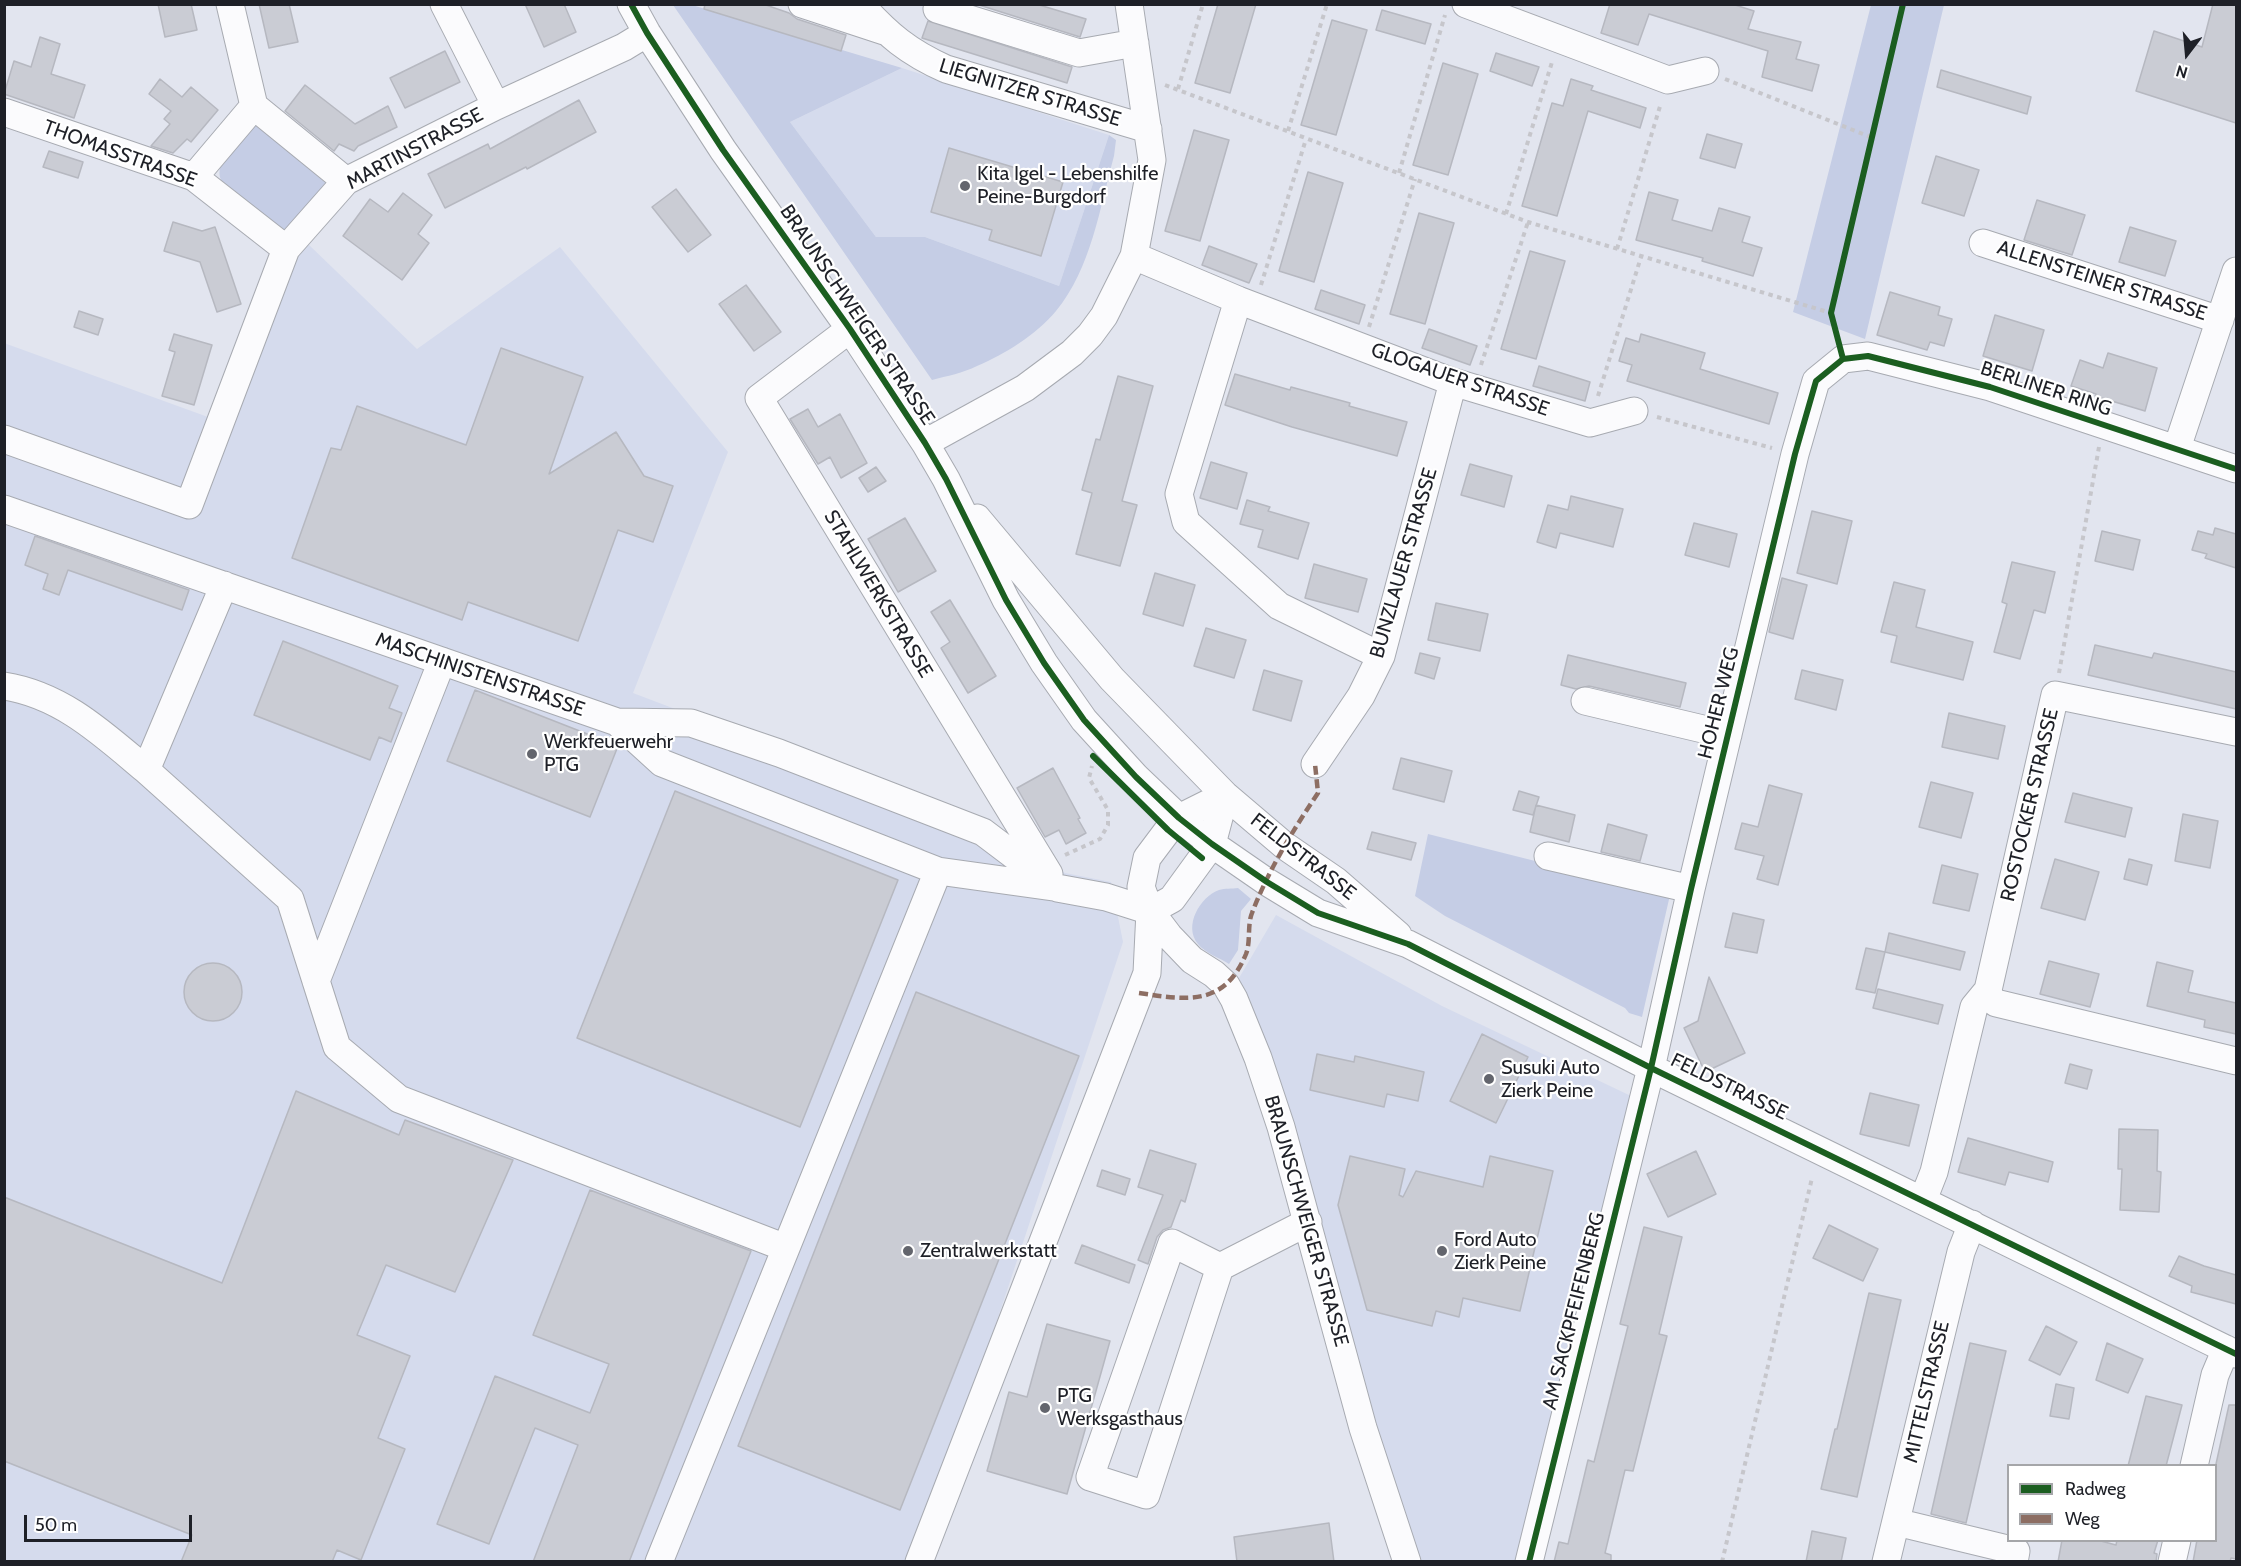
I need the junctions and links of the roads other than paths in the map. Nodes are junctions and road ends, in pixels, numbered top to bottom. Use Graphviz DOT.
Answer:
graph roads {
  1 [pos="230,4"];
  2 [pos="444,4"];
  3 [pos="631,4"];
  4 [pos="802,4"];
  5 [pos="860,4"];
  6 [pos="1129,4"];
  7 [pos="1466,4"];
  8 [pos="937,9"];
  9 [pos="885,31"];
  10 [pos="647,33"];
  11 [pos="1135,43"];
  12 [pos="1705,71"];
  13 [pos="255,106"];
  14 [pos="496,106"];
  15 [pos="4,112"];
  16 [pos="1148,129"];
  17 [pos="194,177"];
  18 [pos="346,181"];
  19 [pos="1983,243"];
  20 [pos="286,249"];
  21 [pos="1134,256"];
  22 [pos="2236,271"];
  23 [pos="1246,303"];
  24 [pos="2220,320"];
  25 [pos="850,329"];
  26 [pos="1843,359"];
  27 [pos="1464,385"];
  28 [pos="1634,411"];
  29 [pos="4,440"];
  30 [pos="925,443"];
  31 [pos="2177,448"];
  32 [pos="2236,469"];
  33 [pos="946,479"];
  34 [pos="4,508"];
  35 [pos="224,585"];
  36 [pos="1381,656"];
  37 [pos="442,661"];
  38 [pos="4,686"];
  39 [pos="1585,701"];
  40 [pos="616,722"];
  41 [pos="2236,732"];
  42 [pos="1728,735"];
  43 [pos="1315,764"];
  44 [pos="146,770"];
  45 [pos="1225,795"];
  46 [pos="1179,818"];
  47 [pos="1212,844"];
  48 [pos="1548,856"];
  49 [pos="938,871"];
  50 [pos="1057,888"];
  51 [pos="1691,889"];
  52 [pos="1150,911"];
  53 [pos="1408,944"];
  54 [pos="315,981"];
  55 [pos="1988,990"];
  56 [pos="2236,1061"];
  57 [pos="1651,1068"];
  58 [pos="1923,1200"];
  59 [pos="1308,1222"];
  60 [pos="1972,1224"];
  61 [pos="786,1248"];
  62 [pos="1220,1267"];
  63 [pos="2231,1351"];
  64 [pos="2194,1464"];
  65 [pos="1896,1522"];
  66 [pos="2177,1542"];
  67 [pos="659,1562"];
  68 [pos="918,1562"];
  69 [pos="1407,1562"];
  70 [pos="1529,1562"];
  71 [pos="1886,1562"];
  72 [pos="2014,1562"];
  73 [pos="2172,1562"];
  1 -- 13 [label="street"];
  2 -- 14 [label="street"];
  3 -- 10 [label="street, BRAUNSCHWEIGER STRASSE"];
  4 -- 9 [label="street"];
  5 -- 9 [label="street, LIEGNITZER STRASSE"];
  6 -- 11 [label="street"];
  7 -- 12 [label="street"];
  8 -- 11 [label="street"];
  9 -- 16 [label="street, LIEGNITZER STRASSE"];
  10 -- 14 [label="street, MARTINSTRASSE"];
  10 -- 25 [label="street, BRAUNSCHWEIGER STRASSE"];
  11 -- 16 [label="street"];
  13 -- 17 [label="street"];
  13 -- 18 [label="street"];
  14 -- 18 [label="street, MARTINSTRASSE"];
  15 -- 17 [label="street, THOMASSTRASSE"];
  16 -- 21 [label="street"];
  17 -- 20 [label="street, THOMASSTRASSE"];
  18 -- 20 [label="street, MARTINSTRASSE"];
  19 -- 24 [label="street, ALLENSTEINER STRASSE"];
  20 -- 29 [label="street, MARTINSTRASSE"];
  21 -- 23 [label="street, GLOGAUER STRASSE"];
  21 -- 30 [label="street"];
  22 -- 24 [label="street, ALLENSTEINER STRASSE"];
  23 -- 27 [label="street, GLOGAUER STRASSE"];
  23 -- 36 [label="street"];
  24 -- 31 [label="street, ALLENSTEINER STRASSE"];
  25 -- 30 [label="street, BRAUNSCHWEIGER STRASSE"];
  25 -- 50 [label="street, STAHLWERKSTRASSE"];
  26 -- 31 [label="street, BERLINER RING"];
  26 -- 42 [label="street, HOHER WEG"];
  27 -- 28 [label="street, GLOGAUER STRASSE"];
  27 -- 36 [label="street, BUNZLAUER STRASSE"];
  30 -- 33 [label="street, BRAUNSCHWEIGER STRASSE"];
  31 -- 32 [label="street, BERLINER RING"];
  33 -- 45 [label="street, BRAUNSCHWEIGER STRASSE"];
  33 -- 46 [label="street, BRAUNSCHWEIGER STRASSE"];
  34 -- 35 [label="street, MASCHINISTENSTRASSE"];
  35 -- 37 [label="street, MASCHINISTENSTRASSE"];
  35 -- 44 [label="street"];
  36 -- 43 [label="street, BUNZLAUER STRASSE"];
  37 -- 40 [label="street, MASCHINISTENSTRASSE"];
  37 -- 54 [label="street"];
  38 -- 44 [label="street"];
  39 -- 42 [label="street, HOHER WEG"];
  40 -- 49 [label="street"];
  40 -- 50 [label="street, MASCHINISTENSTRASSE"];
  41 -- 55 [label="street, ROSTOCKER STRASSE"];
  42 -- 51 [label="street, HOHER WEG"];
  44 -- 54 [label="street"];
  45 -- 46 [label="street"];
  45 -- 47 [label="street"];
  45 -- 53 [label="street, FELDSTRASSE"];
  46 -- 47 [label="street, FELDSTRASSE"];
  46 -- 52 [label="street"];
  47 -- 52 [label="street"];
  47 -- 53 [label="street, FELDSTRASSE"];
  48 -- 51 [label="street"];
  49 -- 50 [label="street"];
  49 -- 61 [label="street"];
  50 -- 52 [label="street, MASCHINISTENSTRASSE"];
  51 -- 57 [label="street, HOHER WEG"];
  52 -- 59 [label="street, BRAUNSCHWEIGER STRASSE"];
  52 -- 68 [label="street"];
  53 -- 57 [label="street, FELDSTRASSE"];
  54 -- 61 [label="street"];
  55 -- 56 [label="street"];
  55 -- 58 [label="street, ROSTOCKER STRASSE"];
  57 -- 58 [label="street, FELDSTRASSE"];
  57 -- 70 [label="street, AM SACKPFEIFENBERG"];
  58 -- 60 [label="street, FELDSTRASSE"];
  59 -- 62 [label="street"];
  59 -- 69 [label="street, BRAUNSCHWEIGER STRASSE"];
  60 -- 63 [label="street, FELDSTRASSE"];
  60 -- 65 [label="street, MITTELSTRASSE"];
  61 -- 67 [label="street"];
  62 -- 62 [label="street"];
  63 -- 64 [label="street"];
  65 -- 71 [label="street, MITTELSTRASSE"];
  65 -- 72 [label="street"];
  66 -- 73 [label="street"];
}
